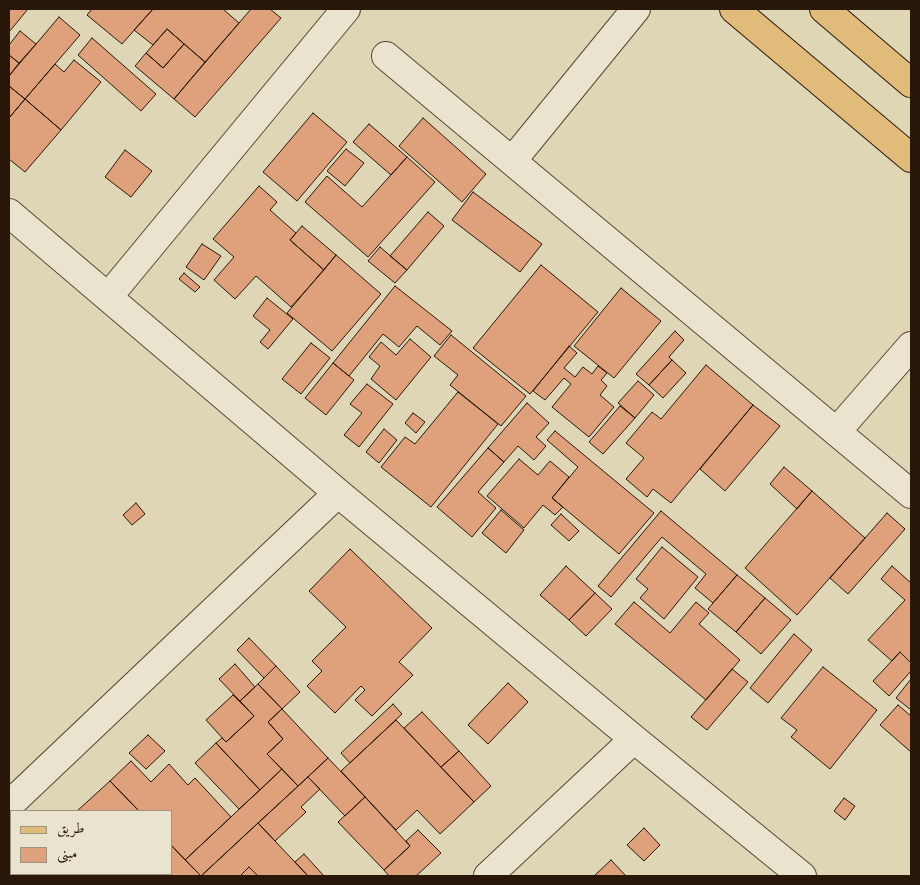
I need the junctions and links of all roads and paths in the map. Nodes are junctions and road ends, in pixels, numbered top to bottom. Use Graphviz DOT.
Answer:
graph roads {
  1 [pos="346,9"];
  2 [pos="636,9"];
  3 [pos="734,9"];
  4 [pos="824,9"];
  5 [pos="386,56"];
  6 [pos="911,83"];
  7 [pos="911,158"];
  8 [pos="512,162"];
  9 [pos="9,213"];
  10 [pos="108,298"];
  11 [pos="911,346"];
  12 [pos="837,431"];
  13 [pos="338,493"];
  14 [pos="911,494"];
  15 [pos="634,739"];
  16 [pos="9,805"];
  17 [pos="488,876"];
  18 [pos="802,876"];
  1 -- 10 [label="street"];
  2 -- 8 [label="street"];
  3 -- 7 [label="main road"];
  4 -- 6 [label="main road"];
  5 -- 8 [label="street"];
  8 -- 12 [label="street"];
  9 -- 10 [label="street"];
  10 -- 13 [label="street"];
  11 -- 12 [label="street"];
  12 -- 14 [label="street"];
  13 -- 15 [label="street"];
  13 -- 16 [label="street"];
  15 -- 17 [label="street"];
  15 -- 18 [label="street"];
}
